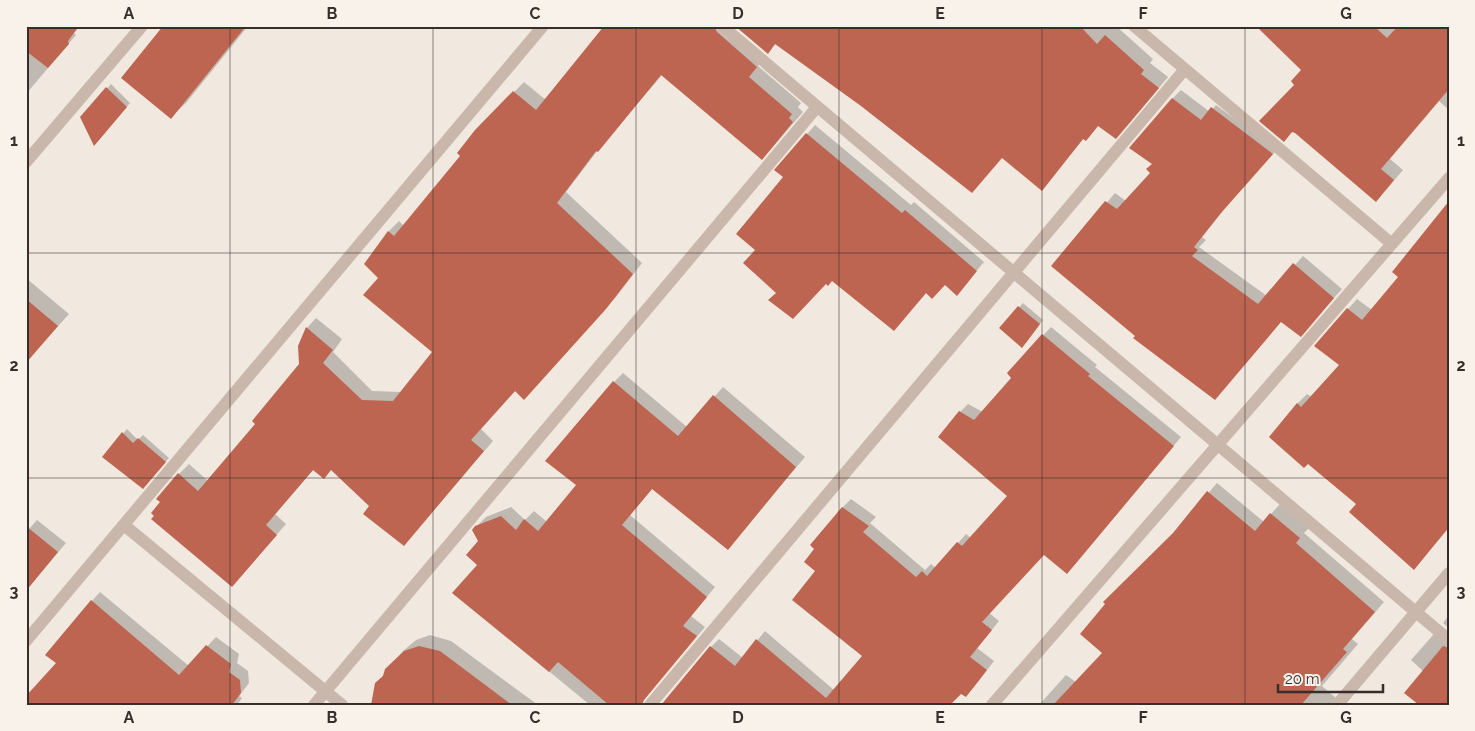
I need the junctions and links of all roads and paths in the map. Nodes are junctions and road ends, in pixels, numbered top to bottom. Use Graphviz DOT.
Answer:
graph roads {
  1 [pos="142,26"];
  2 [pos="543,26"];
  3 [pos="722,26"];
  4 [pos="1134,26"];
  5 [pos="1184,69"];
  6 [pos="817,107"];
  7 [pos="26,162"];
  8 [pos="1449,178"];
  9 [pos="1392,244"];
  10 [pos="1013,272"];
  11 [pos="1218,445"];
  12 [pos="124,524"];
  13 [pos="1449,573"];
  14 [pos="1416,612"];
  15 [pos="1449,640"];
  16 [pos="26,641"];
  17 [pos="325,691"];
  18 [pos="314,705"];
  19 [pos="342,705"];
  20 [pos="650,705"];
  21 [pos="992,705"];
  22 [pos="1337,705"];
  1 -- 7 [label="street"];
  2 -- 12 [label="street"];
  3 -- 6 [label="street"];
  4 -- 5 [label="street"];
  5 -- 9 [label="street"];
  5 -- 10 [label="street"];
  6 -- 10 [label="street"];
  6 -- 17 [label="street"];
  8 -- 9 [label="street"];
  9 -- 11 [label="street"];
  10 -- 11 [label="street"];
  10 -- 20 [label="street"];
  11 -- 14 [label="street"];
  11 -- 21 [label="street"];
  12 -- 16 [label="street"];
  12 -- 17 [label="street"];
  13 -- 14 [label="street"];
  14 -- 15 [label="street"];
  14 -- 22 [label="street"];
  17 -- 18 [label="street"];
  17 -- 19 [label="street"];
}
